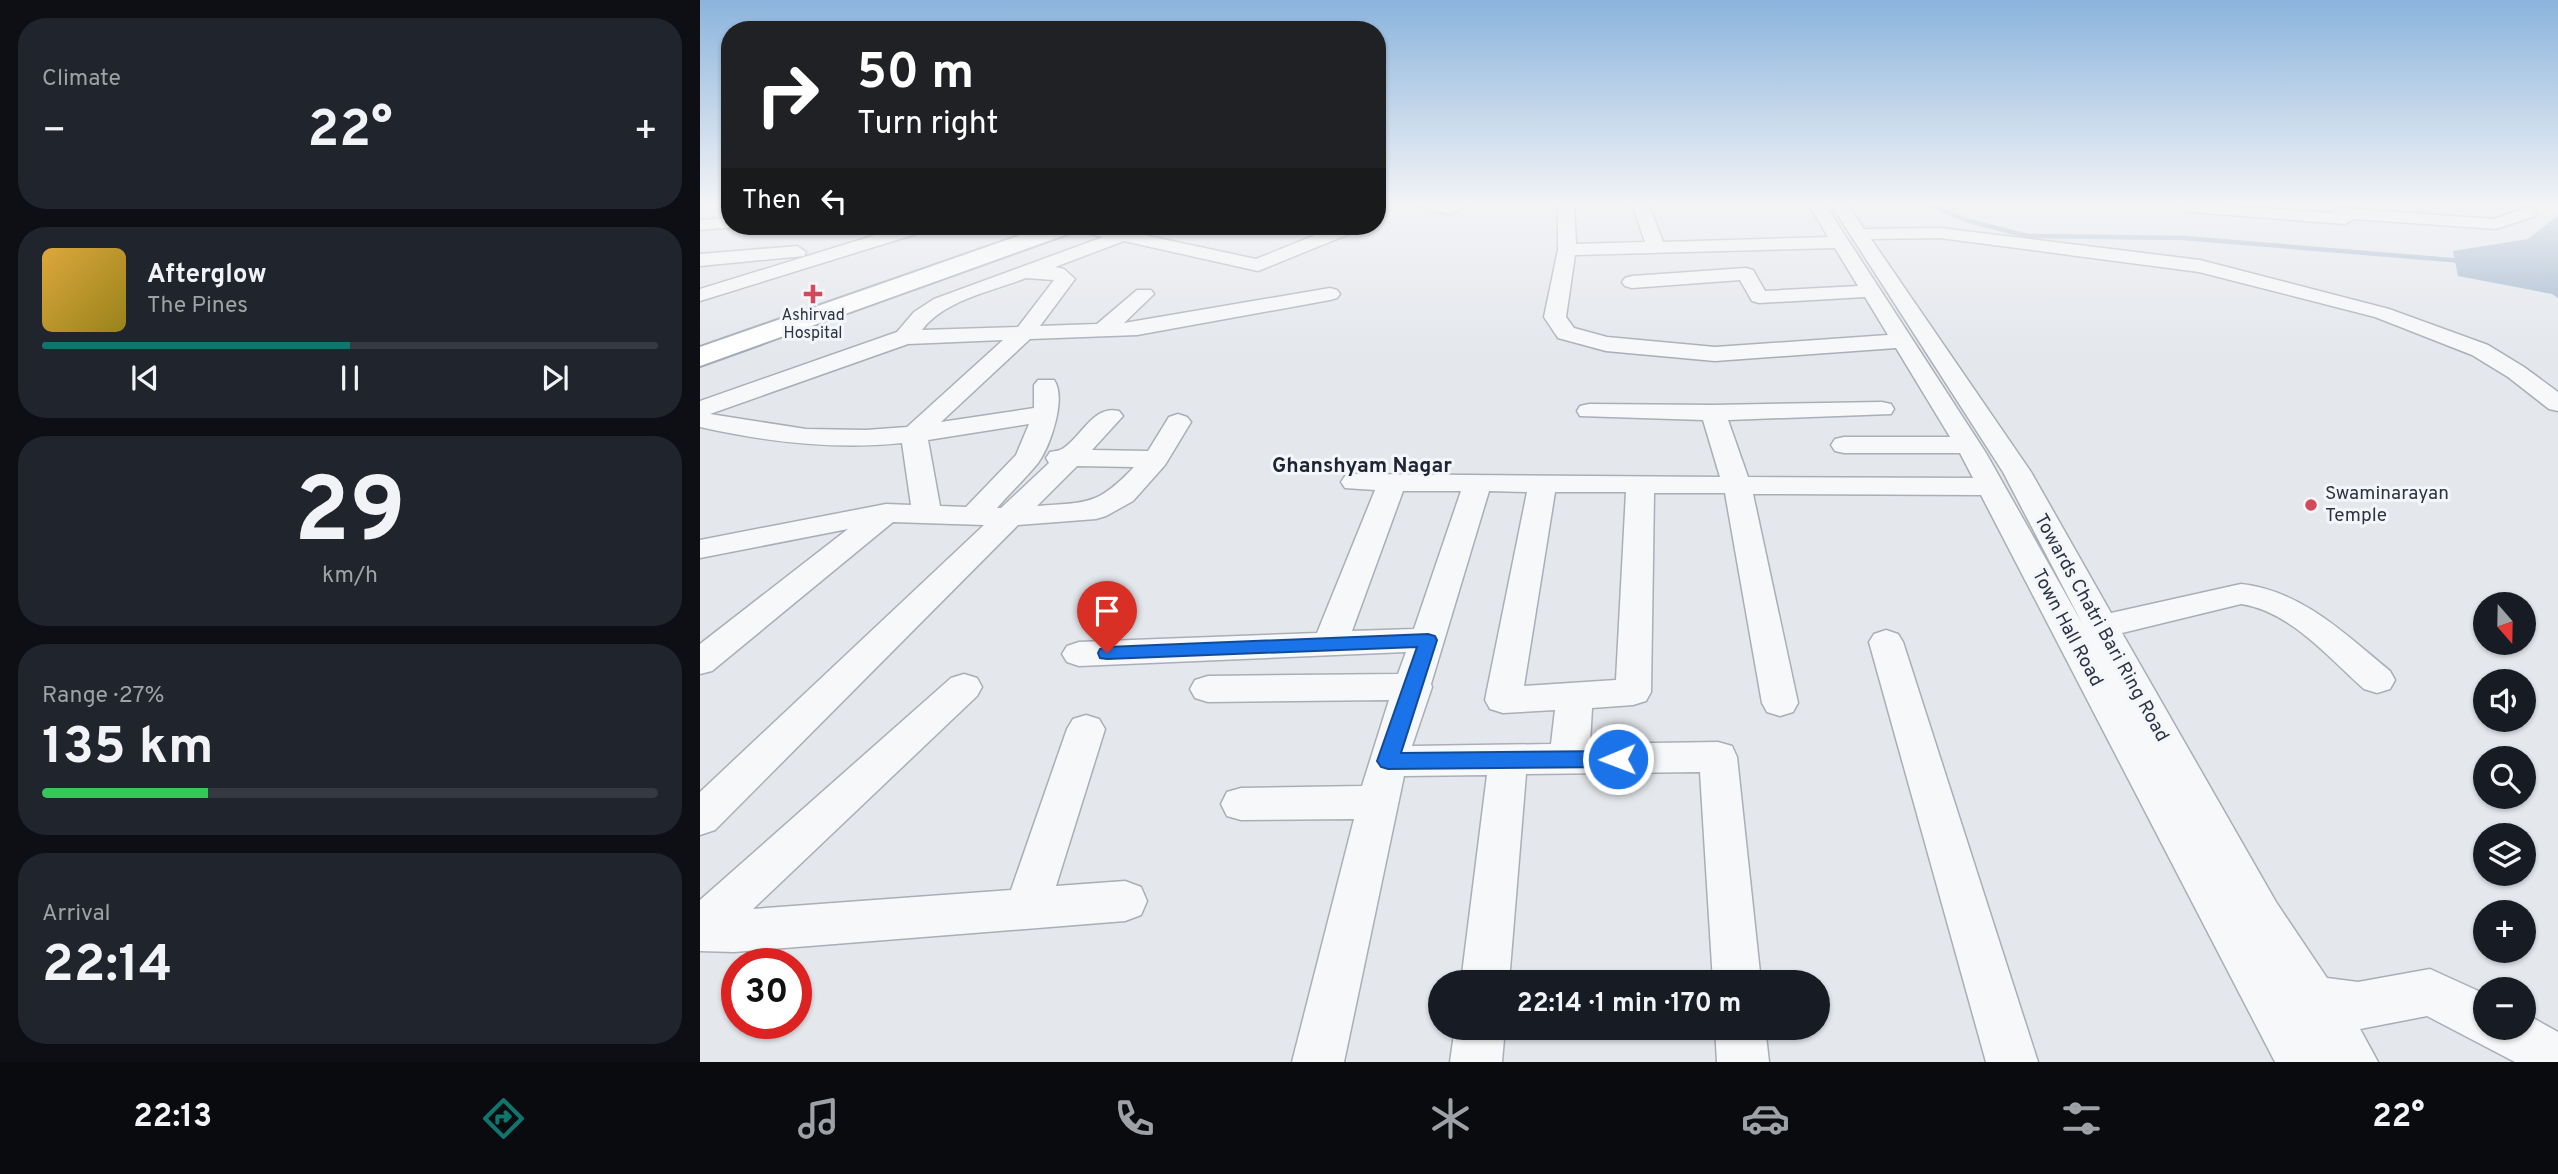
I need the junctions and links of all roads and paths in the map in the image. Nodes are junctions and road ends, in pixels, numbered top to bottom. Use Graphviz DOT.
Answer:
graph roads {
  1 [pos="791,253"];
  2 [pos="837,253"];
  3 [pos="970,253"];
  4 [pos="993,253"];
  5 [pos="1077,253"];
  6 [pos="1199,253"];
  7 [pos="1288,253"];
  8 [pos="1567,253"];
  9 [pos="1856,253"];
  10 [pos="1860,253"];
  11 [pos="2094,253"];
  12 [pos="700,260"];
  13 [pos="1025,272"];
  14 [pos="749,280"];
  15 [pos="1632,282"];
  16 [pos="700,284"];
  17 [pos="1871,291"];
  18 [pos="1144,293"];
  19 [pos="1330,294"];
  20 [pos="700,295"];
  21 [pos="1102,331"];
  22 [pos="1024,333"];
  23 [pos="905,337"];
  24 [pos="1903,341"];
  25 [pos="700,347"];
  26 [pos="700,357"];
  27 [pos="1046,385"];
  28 [pos="2558,404"];
  29 [pos="1882,409"];
  30 [pos="1588,411"];
  31 [pos="1713,413"];
  32 [pos="1046,414"];
  33 [pos="1110,416"];
  34 [pos="705,420"];
  35 [pos="1178,422"];
  36 [pos="914,434"];
  37 [pos="1844,445"];
  38 [pos="1968,445"];
  39 [pos="1028,458"];
  40 [pos="1070,458"];
  41 [pos="1156,458"];
  42 [pos="1355,482"];
  43 [pos="1392,484"];
  44 [pos="1477,484"];
  45 [pos="1542,484"];
  46 [pos="1640,485"];
  47 [pos="1738,485"];
  48 [pos="1991,487"];
  49 [pos="886,513"];
  50 [pos="927,513"];
  51 [pos="974,515"];
  52 [pos="1008,517"];
  53 [pos="700,548"];
  54 [pos="2099,626"];
  55 [pos="1428,640"];
  56 [pos="1885,642"];
  57 [pos="1330,644"];
  58 [pos="1079,654"];
  59 [pos="700,663"];
  60 [pos="2377,680"];
  61 [pos="964,687"];
  62 [pos="1414,687"];
  63 [pos="1208,689"];
  64 [pos="1574,696"];
  65 [pos="1780,703"];
  66 [pos="1086,729"];
  67 [pos="1508,760"];
  68 [pos="1569,760"];
  69 [pos="1388,761"];
  70 [pos="1378,802"];
  71 [pos="1241,804"];
  72 [pos="700,818"];
  73 [pos="1125,901"];
  74 [pos="1027,908"];
  75 [pos="700,929"];
  76 [pos="1486,970"];
  77 [pos="1736,970"];
  78 [pos="2313,1000"];
  79 [pos="2473,1014"];
  80 [pos="1479,1040"];
  81 [pos="1741,1040"];
  82 [pos="2525,1040"];
  83 [pos="1318,1062"];
  84 [pos="1476,1062"];
  85 [pos="1743,1062"];
  86 [pos="2012,1062"];
  87 [pos="2303,1062"];
  88 [pos="2352,1062"];
  89 [pos="2558,1062"];
  1 -- 12 [label="street"];
  2 -- 14 [label="street"];
  3 -- 25 [label="main road"];
  4 -- 26 [label="main road"];
  5 -- 13 [label="street"];
  6 -- 7 [label="street"];
  8 -- 24 [label="street"];
  9 -- 17 [label="street, Town Hall Road"];
  10 -- 54 [label="street, Towards Chatri Bari Ring Road"];
  11 -- 28 [label="street"];
  13 -- 22 [label="street"];
  13 -- 23 [label="street"];
  14 -- 16 [label="street"];
  14 -- 20 [label="street"];
  15 -- 17 [label="street"];
  17 -- 24 [label="street, Town Hall Road"];
  18 -- 21 [label="street"];
  19 -- 21 [label="street"];
  21 -- 22 [label="street"];
  22 -- 23 [label="street"];
  22 -- 36 [label="street"];
  23 -- 34 [label="street"];
  24 -- 38 [label="street, Town Hall Road"];
  27 -- 32 [label="street"];
  29 -- 31 [label="street"];
  30 -- 31 [label="street"];
  31 -- 47 [label="street"];
  32 -- 36 [label="street"];
  32 -- 39 [label="street"];
  33 -- 40 [label="street"];
  34 -- 36 [label="street"];
  35 -- 41 [label="street"];
  36 -- 50 [label="street"];
  37 -- 38 [label="street"];
  38 -- 48 [label="street, Town Hall Road"];
  39 -- 40 [label="street"];
  39 -- 51 [label="street"];
  40 -- 41 [label="street"];
  40 -- 52 [label="street"];
  41 -- 52 [label="street"];
  42 -- 43 [label="street"];
  43 -- 44 [label="street"];
  43 -- 57 [label="street"];
  44 -- 45 [label="street"];
  44 -- 55 [label="street"];
  45 -- 46 [label="street"];
  45 -- 64 [label="street"];
  46 -- 47 [label="street"];
  46 -- 64 [label="street"];
  47 -- 48 [label="street"];
  47 -- 65 [label="street"];
  48 -- 87 [label="street, Town Hall Road"];
  49 -- 50 [label="street"];
  49 -- 53 [label="street"];
  49 -- 59 [label="street"];
  50 -- 51 [label="street"];
  51 -- 52 [label="street"];
  52 -- 72 [label="street"];
  54 -- 60 [label="street"];
  54 -- 78 [label="street, Towards Chatri Bari Ring Road"];
  55 -- 57 [label="street"];
  55 -- 62 [label="street"];
  56 -- 86 [label="street"];
  57 -- 58 [label="street"];
  61 -- 75 [label="street"];
  62 -- 63 [label="street"];
  62 -- 69 [label="street"];
  64 -- 68 [label="street"];
  66 -- 74 [label="street"];
  67 -- 68 [label="street"];
  67 -- 69 [label="street"];
  67 -- 76 [label="street"];
  68 -- 77 [label="street"];
  69 -- 70 [label="street"];
  70 -- 71 [label="street"];
  70 -- 83 [label="street"];
  73 -- 74 [label="street"];
  74 -- 75 [label="street"];
  78 -- 79 [label="street"];
  78 -- 88 [label="street, Towards Chatri Bari Ring Road"];
  80 -- 84 [label="street"];
  81 -- 85 [label="street"];
  82 -- 89 [label="street"];
}
